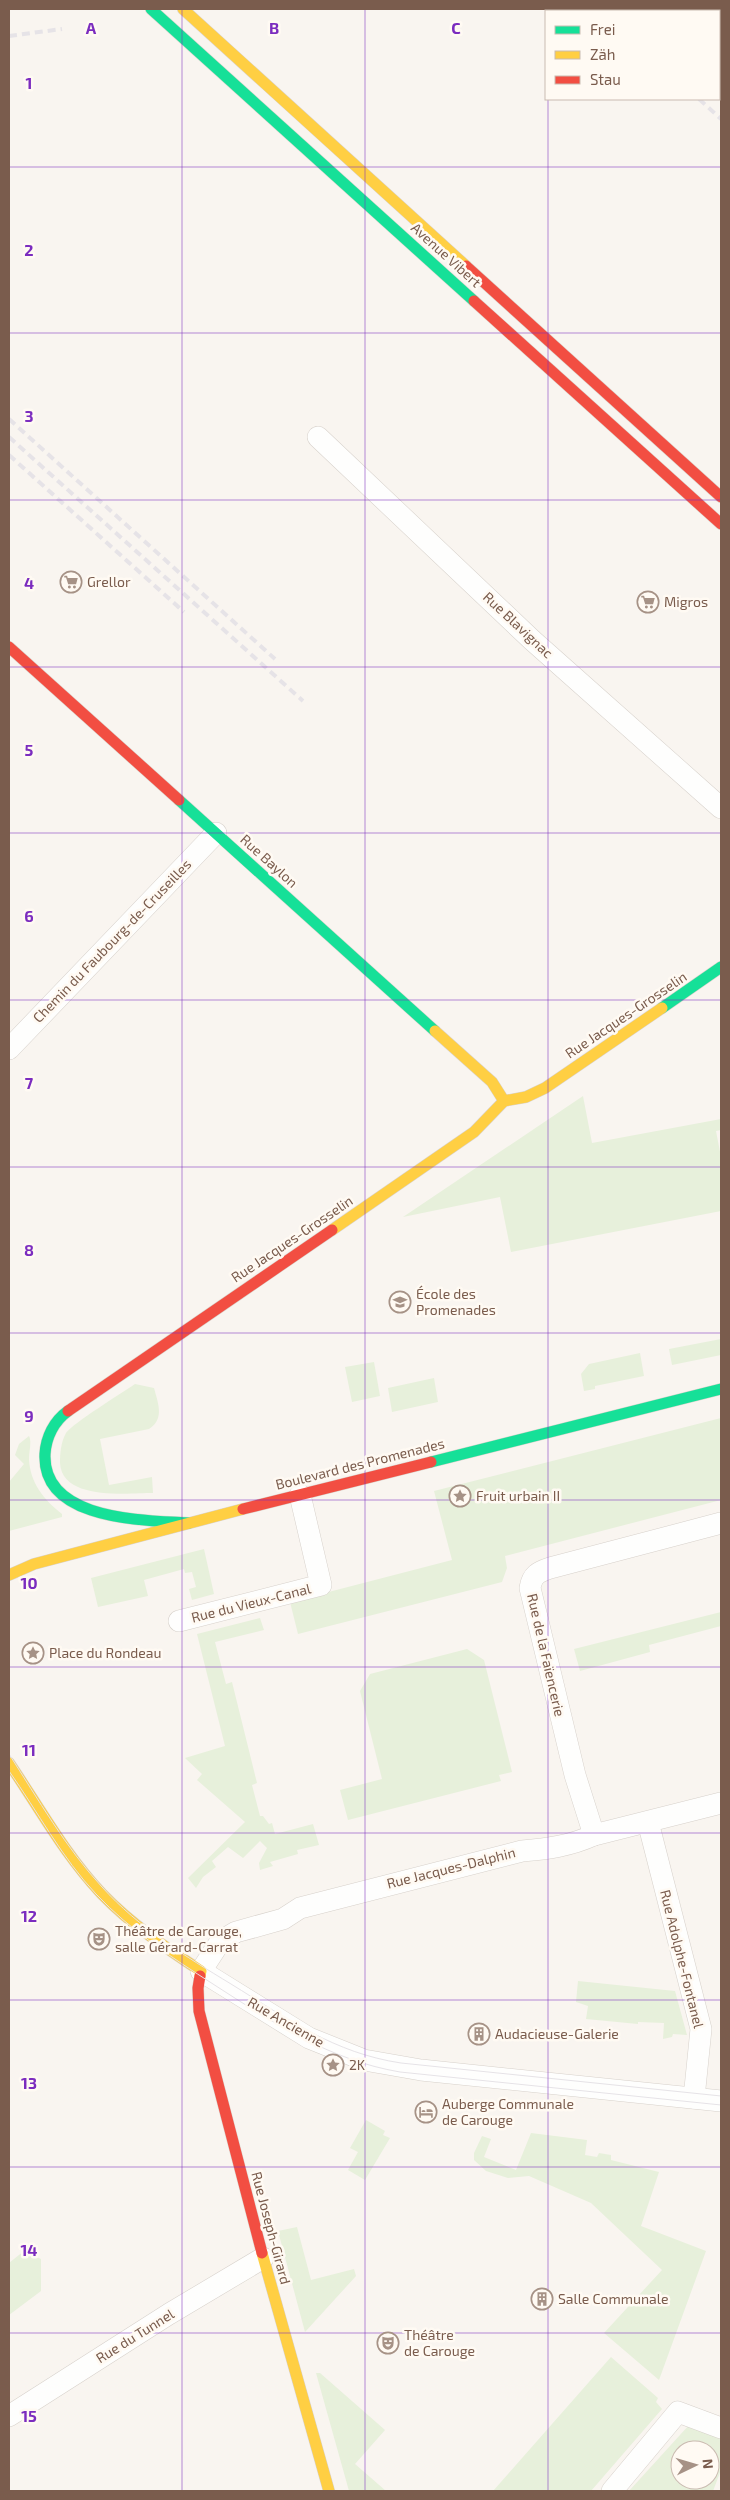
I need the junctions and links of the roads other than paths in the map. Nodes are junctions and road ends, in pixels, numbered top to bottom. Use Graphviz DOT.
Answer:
graph roads {
  1 [pos="151,9"];
  2 [pos="182,9"];
  3 [pos="318,437"];
  4 [pos="721,497"];
  5 [pos="721,524"];
  6 [pos="9,647"];
  7 [pos="721,808"];
  8 [pos="216,833"];
  9 [pos="721,967"];
  10 [pos="9,1049"];
  11 [pos="504,1101"];
  12 [pos="721,1389"];
  13 [pos="300,1495"];
  14 [pos="189,1523"];
  15 [pos="721,1523"];
  16 [pos="9,1564"];
  17 [pos="34,1564"];
  18 [pos="9,1575"];
  19 [pos="179,1621"];
  20 [pos="9,1762"];
  21 [pos="721,1803"];
  22 [pos="648,1822"];
  23 [pos="594,1835"];
  24 [pos="201,1971"];
  25 [pos="694,2098"];
  26 [pos="721,2101"];
  27 [pos="263,2258"];
  28 [pos="9,2416"];
  29 [pos="721,2428"];
  30 [pos="329,2491"];
  31 [pos="612,2491"];
  1 -- 5 [label="main road, Avenue Vibert"];
  2 -- 4 [label="main road, Avenue Vibert"];
  3 -- 7 [label="street, Rue Blavignac"];
  6 -- 8 [label="main road, Rue Baylon"];
  8 -- 10 [label="street, Chemin du Faubourg-de-Cruseilles"];
  8 -- 11 [label="main road, Rue Baylon"];
  9 -- 11 [label="main road, Rue Jacques-Grosselin"];
  11 -- 14 [label="main road, Rue Jacques-Grosselin"];
  12 -- 13 [label="main road, Boulevard des Promenades"];
  13 -- 14 [label="main road, Boulevard des Promenades"];
  13 -- 19 [label="street, Rue du Vieux-Canal"];
  14 -- 17 [label="main road, Boulevard des Promenades"];
  15 -- 23 [label="street, Rue de la Faïencerie"];
  16 -- 17 [label="main road"];
  17 -- 18 [label="main road, Boulevard des Promenades"];
  20 -- 24 [label="main road, Rue Ancienne"];
  21 -- 22 [label="street, Rue Jacques-Dalphin"];
  22 -- 23 [label="street, Rue Jacques-Dalphin"];
  22 -- 25 [label="street, Rue Adolphe-Fontanel"];
  23 -- 24 [label="street, Rue Jacques-Dalphin"];
  24 -- 25 [label="street, Rue Ancienne"];
  24 -- 27 [label="main road, Rue Joseph-Girard"];
  25 -- 26 [label="street, Rue Ancienne"];
  27 -- 28 [label="street, Rue du Tunnel"];
  27 -- 30 [label="main road, Rue Joseph-Girard"];
  29 -- 31 [label="street"];
}
